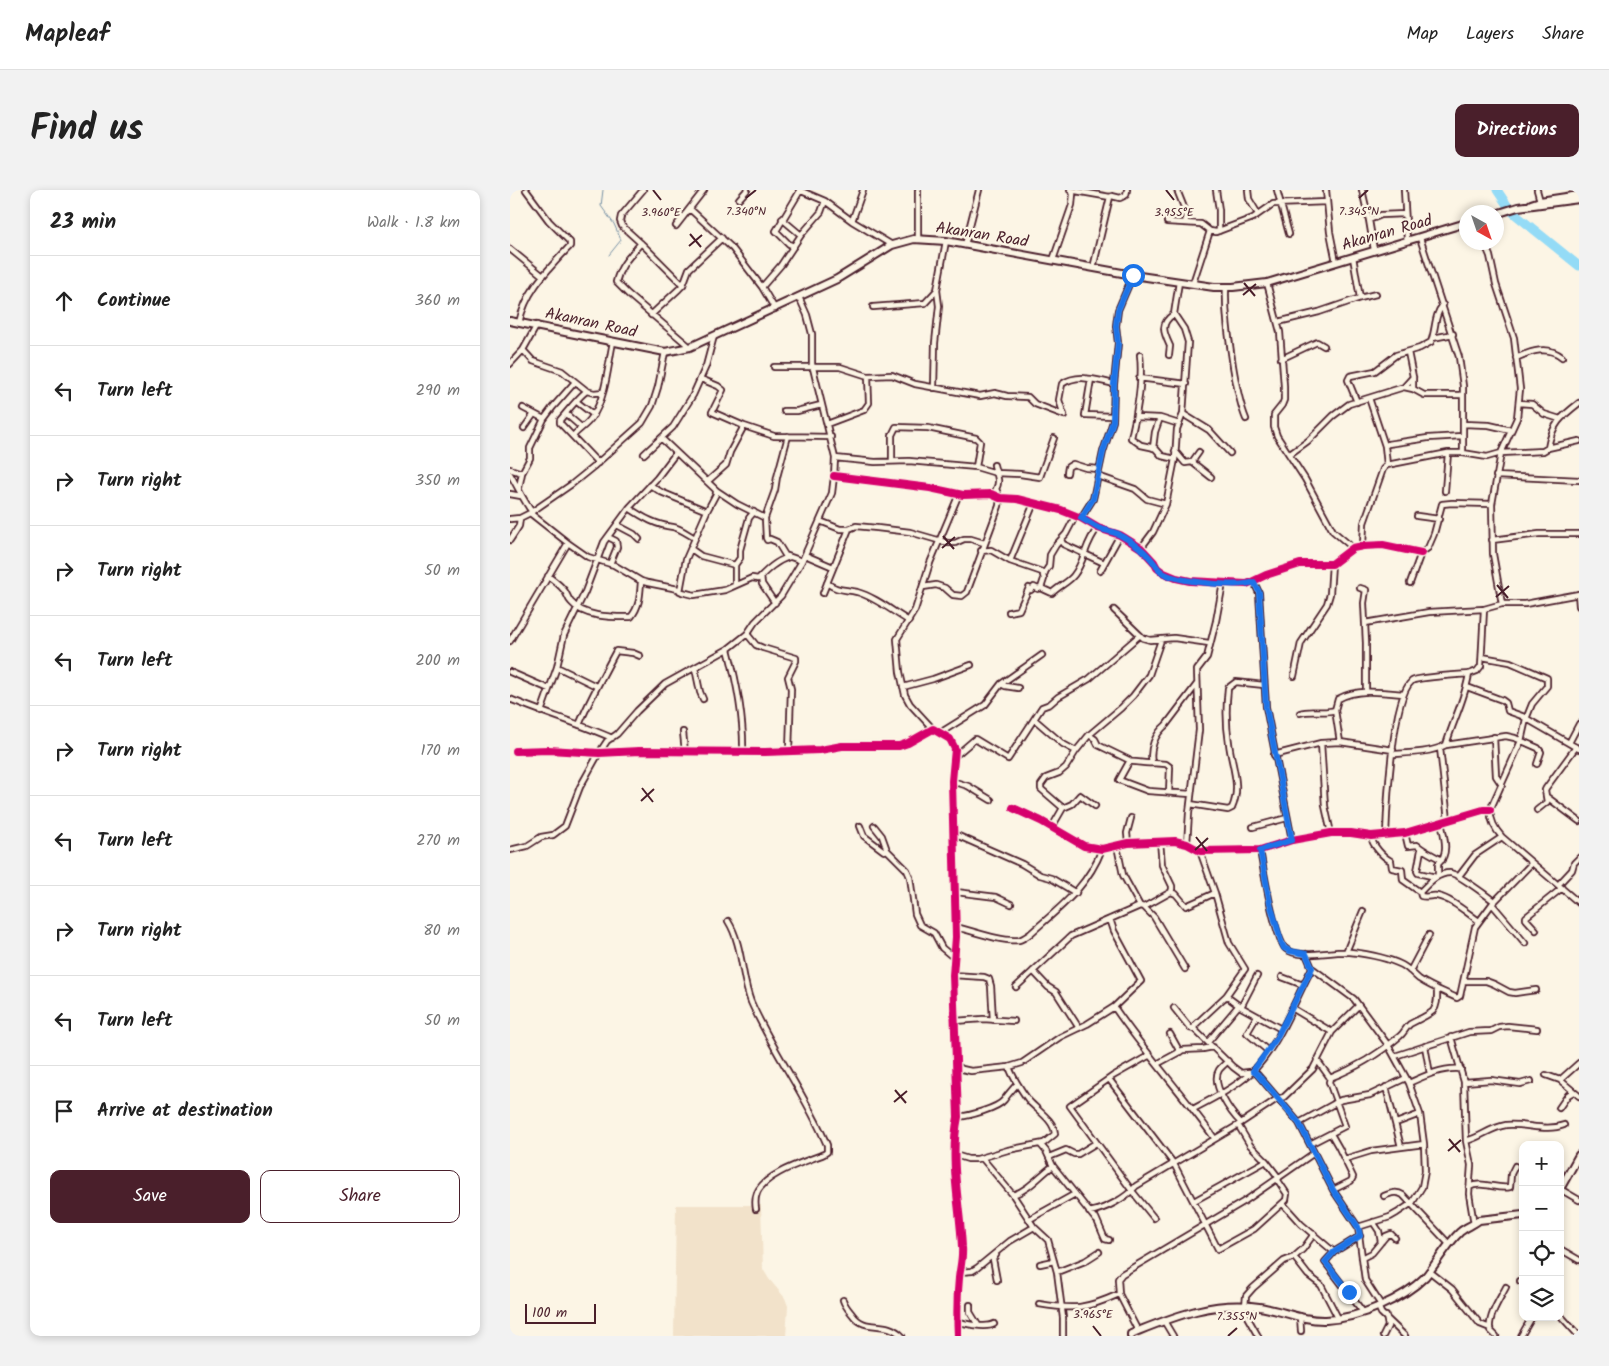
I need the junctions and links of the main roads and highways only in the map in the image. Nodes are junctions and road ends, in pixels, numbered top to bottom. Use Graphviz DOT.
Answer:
graph roads {
  1 [pos="1579,195"];
  2 [pos="1579,199"];
  3 [pos="1526,206"];
  4 [pos="1504,211"];
  5 [pos="1459,225"];
  6 [pos="510,321"];
  7 [pos="1579,1155"];
  8 [pos="1562,1186"];
  9 [pos="1519,1215"];
  10 [pos="1132,1334"];
  1 -- 3 [label="main road"];
  2 -- 3 [label="main road"];
  3 -- 4 [label="main road"];
  5 -- 6 [label="main road, Akanran Road"];
  7 -- 8 [label="main road"];
  9 -- 10 [label="main road"];
}
